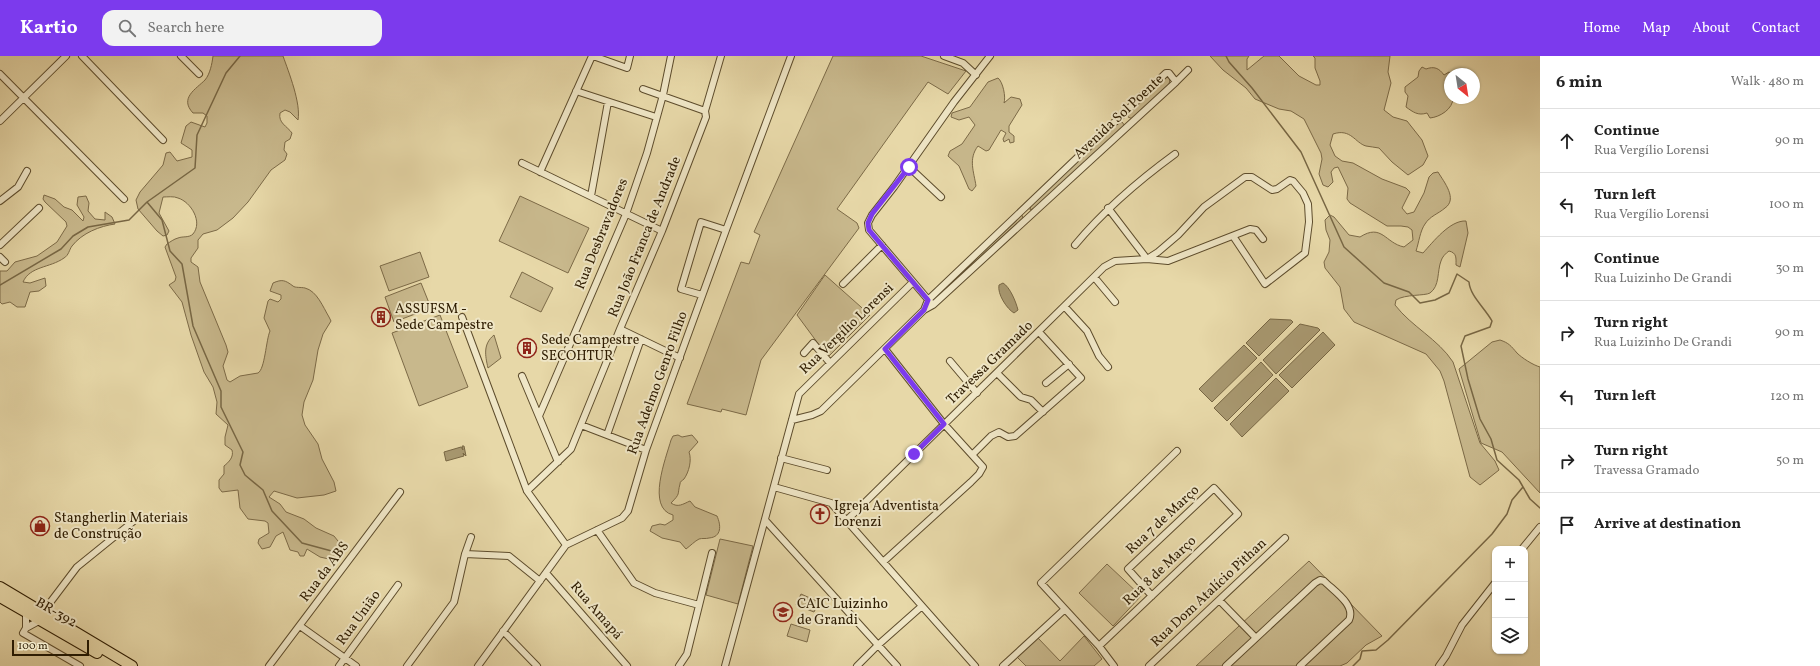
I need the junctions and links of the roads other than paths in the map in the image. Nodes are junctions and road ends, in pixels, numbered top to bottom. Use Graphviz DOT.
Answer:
graph roads {
  1 [pos="66,56"];
  2 [pos="82,56"];
  3 [pos="181,56"];
  4 [pos="593,56"];
  5 [pos="630,56"];
  6 [pos="671,56"];
  7 [pos="721,56"];
  8 [pos="791,56"];
  9 [pos="944,56"];
  10 [pos="990,56"];
  11 [pos="1188,70"];
  12 [pos="0,74"];
  13 [pos="199,74"];
  14 [pos="976,75"];
  15 [pos="1176,82"];
  16 [pos="643,89"];
  17 [pos="576,91"];
  18 [pos="663,95"];
  19 [pos="24,98"];
  20 [pos="608,102"];
  21 [pos="705,110"];
  22 [pos="656,117"];
  23 [pos="1120,117"];
  24 [pos="0,121"];
  25 [pos="1129,125"];
  26 [pos="163,140"];
  27 [pos="1175,154"];
  28 [pos="522,163"];
  29 [pos="909,167"];
  30 [pos="27,171"];
  31 [pos="540,172"];
  32 [pos="591,196"];
  33 [pos="941,197"];
  34 [pos="124,199"];
  35 [pos="0,201"];
  36 [pos="39,208"];
  37 [pos="1108,208"];
  38 [pos="1023,210"];
  39 [pos="626,214"];
  40 [pos="1029,217"];
  41 [pos="726,230"];
  42 [pos="662,231"];
  43 [pos="1233,236"];
  44 [pos="1263,239"];
  45 [pos="0,245"];
  46 [pos="882,245"];
  47 [pos="1075,245"];
  48 [pos="0,257"];
  49 [pos="1147,258"];
  50 [pos="5,262"];
  51 [pos="1095,278"];
  52 [pos="913,282"];
  53 [pos="843,284"];
  54 [pos="702,295"];
  55 [pos="928,300"];
  56 [pos="1115,302"];
  57 [pos="933,305"];
  58 [pos="1065,307"];
  59 [pos="924,310"];
  60 [pos="462,317"];
  61 [pos="620,329"];
  62 [pos="1039,332"];
  63 [pos="641,339"];
  64 [pos="885,349"];
  65 [pos="804,353"];
  66 [pos="680,358"];
  67 [pos="950,360"];
  68 [pos="830,363"];
  69 [pos="1069,364"];
  70 [pos="1108,366"];
  71 [pos="998,373"];
  72 [pos="522,376"];
  73 [pos="1046,383"];
  74 [pos="977,392"];
  75 [pos="1043,412"];
  76 [pos="539,416"];
  77 [pos="792,420"];
  78 [pos="944,424"];
  79 [pos="581,425"];
  80 [pos="607,435"];
  81 [pos="646,450"];
  82 [pos="1177,452"];
  83 [pos="972,455"];
  84 [pos="781,458"];
  85 [pos="558,462"];
  86 [pos="827,470"];
  87 [pos="774,487"];
  88 [pos="528,491"];
  89 [pos="400,492"];
  90 [pos="1238,514"];
  91 [pos="140,516"];
  92 [pos="764,520"];
  93 [pos="846,520"];
  94 [pos="1540,527"];
  95 [pos="597,530"];
  96 [pos="471,537"];
  97 [pos="1285,538"];
  98 [pos="566,545"];
  99 [pos="1524,546"];
  100 [pos="712,553"];
  101 [pos="465,554"];
  102 [pos="883,562"];
  103 [pos="546,573"];
  104 [pos="540,581"];
  105 [pos="398,584"];
  106 [pos="0,587"];
  107 [pos="1492,587"];
  108 [pos="1152,596"];
  109 [pos="0,597"];
  110 [pos="1219,600"];
  111 [pos="700,605"];
  112 [pos="922,606"];
  113 [pos="1065,608"];
  114 [pos="26,611"];
  115 [pos="44,617"];
  116 [pos="300,626"];
  117 [pos="25,630"];
  118 [pos="503,632"];
  119 [pos="1256,638"];
  120 [pos="878,645"];
  121 [pos="1099,646"];
  122 [pos="345,658"];
  123 [pos="80,666"];
  124 [pos="119,666"];
  125 [pos="132,666"];
  126 [pos="269,666"];
  127 [pos="339,666"];
  128 [pos="356,666"];
  129 [pos="407,666"];
  130 [pos="478,666"];
  131 [pos="537,666"];
  132 [pos="627,666"];
  133 [pos="679,666"];
  134 [pos="725,666"];
  135 [pos="857,666"];
  136 [pos="897,666"];
  137 [pos="975,666"];
  138 [pos="1003,666"];
  139 [pos="1114,666"];
  140 [pos="1149,666"];
  141 [pos="1226,666"];
  142 [pos="1300,666"];
  143 [pos="1439,666"];
  1 -- 19 [label="street"];
  2 -- 26 [label="street"];
  3 -- 13 [label="street"];
  4 -- 5 [label="street"];
  4 -- 17 [label="street"];
  6 -- 18 [label="street, Rua Desbravadores"];
  7 -- 21 [label="street, Rua João Franca de Andrade"];
  8 -- 41 [label="street, Rua Adelmo Genro Filho"];
  9 -- 14 [label="street"];
  10 -- 14 [label="street, Rua Vergílio Lorensi"];
  11 -- 15 [label="street"];
  12 -- 19 [label="street"];
  14 -- 29 [label="street, Rua Vergílio Lorensi"];
  15 -- 23 [label="street, Avenida Sol Poente"];
  15 -- 25 [label="street, Avenida Sol Poente"];
  16 -- 18 [label="street"];
  17 -- 20 [label="street"];
  17 -- 31 [label="street"];
  18 -- 21 [label="street"];
  18 -- 22 [label="street, Rua Desbravadores"];
  19 -- 24 [label="street"];
  19 -- 34 [label="street"];
  20 -- 22 [label="street"];
  20 -- 32 [label="street"];
  21 -- 42 [label="street, Rua João Franca de Andrade"];
  22 -- 39 [label="street, Rua Desbravadores"];
  23 -- 25 [label="street"];
  23 -- 38 [label="street, Avenida Sol Poente"];
  25 -- 40 [label="street, Avenida Sol Poente"];
  27 -- 37 [label="street"];
  28 -- 31 [label="street"];
  29 -- 33 [label="street"];
  29 -- 46 [label="street, Rua Vergílio Lorensi"];
  30 -- 35 [label="street"];
  31 -- 32 [label="street"];
  32 -- 39 [label="street"];
  36 -- 45 [label="street"];
  37 -- 47 [label="street"];
  37 -- 49 [label="street"];
  38 -- 40 [label="street"];
  38 -- 55 [label="street, Avenida Sol Poente"];
  39 -- 42 [label="street"];
  39 -- 76 [label="street, Rua Desbravadores"];
  40 -- 57 [label="street, Avenida Sol Poente"];
  41 -- 54 [label="street, Rua Adelmo Genro Filho"];
  41 -- 54 [label="street"];
  42 -- 61 [label="street, Rua João Franca de Andrade"];
  43 -- 44 [label="street"];
  43 -- 49 [label="street"];
  43 -- 49 [label="street"];
  46 -- 52 [label="street, Rua Vergílio Lorensi"];
  46 -- 53 [label="street"];
  48 -- 50 [label="street"];
  49 -- 51 [label="street, Travessa Gramado"];
  51 -- 56 [label="street"];
  51 -- 58 [label="street, Travessa Gramado"];
  52 -- 55 [label="street"];
  52 -- 68 [label="street, Rua Vergílio Lorensi"];
  54 -- 66 [label="street, Rua Adelmo Genro Filho"];
  55 -- 57 [label="street"];
  55 -- 59 [label="street"];
  57 -- 59 [label="street, Avenida Sol Poente"];
  58 -- 62 [label="street, Travessa Gramado"];
  58 -- 70 [label="street"];
  59 -- 64 [label="street"];
  60 -- 88 [label="street"];
  61 -- 63 [label="street"];
  61 -- 79 [label="street, Rua João Franca de Andrade"];
  62 -- 69 [label="street"];
  62 -- 71 [label="street, Travessa Gramado"];
  63 -- 66 [label="street"];
  63 -- 80 [label="street"];
  64 -- 77 [label="street"];
  64 -- 78 [label="street"];
  65 -- 68 [label="street"];
  66 -- 81 [label="street, Rua Adelmo Genro Filho"];
  67 -- 74 [label="street"];
  68 -- 77 [label="street, Rua Vergílio Lorensi"];
  69 -- 73 [label="street"];
  69 -- 75 [label="street"];
  71 -- 74 [label="street, Travessa Gramado"];
  71 -- 75 [label="street"];
  72 -- 76 [label="street"];
  74 -- 78 [label="street, Travessa Gramado"];
  75 -- 83 [label="street"];
  76 -- 85 [label="street"];
  77 -- 84 [label="street, Rua Vergílio Lorensi"];
  78 -- 83 [label="street"];
  78 -- 93 [label="street, Travessa Gramado"];
  79 -- 80 [label="street"];
  79 -- 85 [label="street, Rua João Franca de Andrade"];
  80 -- 81 [label="street"];
  81 -- 95 [label="street, Rua Adelmo Genro Filho"];
  82 -- 113 [label="street"];
  83 -- 102 [label="street"];
  84 -- 86 [label="street"];
  84 -- 87 [label="street, Rua Vergílio Lorensi"];
  85 -- 88 [label="street, Rua João Franca de Andrade"];
  87 -- 92 [label="street, Rua Vergílio Lorensi"];
  87 -- 93 [label="street"];
  88 -- 98 [label="street"];
  89 -- 116 [label="street, Rua da ABS"];
  90 -- 108 [label="street, Rua 8 de Março"];
  90 -- 108 [label="street, Rua 7 de Março"];
  91 -- 115 [label="street"];
  92 -- 120 [label="street"];
  92 -- 134 [label="street, Rua Vergílio Lorensi"];
  93 -- 102 [label="street"];
  94 -- 99 [label="street"];
  95 -- 98 [label="street, Rua Adelmo Genro Filho"];
  95 -- 111 [label="street"];
  96 -- 101 [label="street"];
  97 -- 110 [label="street, Rua Dom Atalício Pithan"];
  98 -- 103 [label="street, Rua Adelmo Genro Filho"];
  100 -- 111 [label="street"];
  101 -- 104 [label="street"];
  101 -- 129 [label="street"];
  102 -- 112 [label="street"];
  103 -- 104 [label="street, Rua Adelmo Genro Filho"];
  103 -- 132 [label="street, Rua Amapá"];
  104 -- 118 [label="street, Rua Adelmo Genro Filho"];
  105 -- 122 [label="street, Rua União"];
  106 -- 115 [label="highway, BR-392"];
  107 -- 143 [label="street"];
  108 -- 121 [label="street, Rua 8 de Março"];
  109 -- 114 [label="highway, BR-392"];
  110 -- 119 [label="street"];
  110 -- 140 [label="street, Rua Dom Atalício Pithan"];
  111 -- 133 [label="street"];
  112 -- 120 [label="street"];
  112 -- 137 [label="street"];
  113 -- 121 [label="street"];
  113 -- 138 [label="street"];
  114 -- 115 [label="highway, BR-392"];
  114 -- 117 [label="street"];
  115 -- 117 [label="street"];
  115 -- 124 [label="highway, BR-392"];
  115 -- 125 [label="highway, BR-392"];
  116 -- 122 [label="street"];
  116 -- 126 [label="street, Rua da ABS"];
  117 -- 123 [label="street"];
  118 -- 130 [label="street, Rua Adelmo Genro Filho"];
  118 -- 131 [label="street"];
  119 -- 141 [label="street"];
  119 -- 142 [label="street"];
  120 -- 135 [label="street"];
  120 -- 136 [label="street"];
  121 -- 139 [label="street"];
  122 -- 127 [label="street, Rua União"];
  122 -- 128 [label="street"];
}
